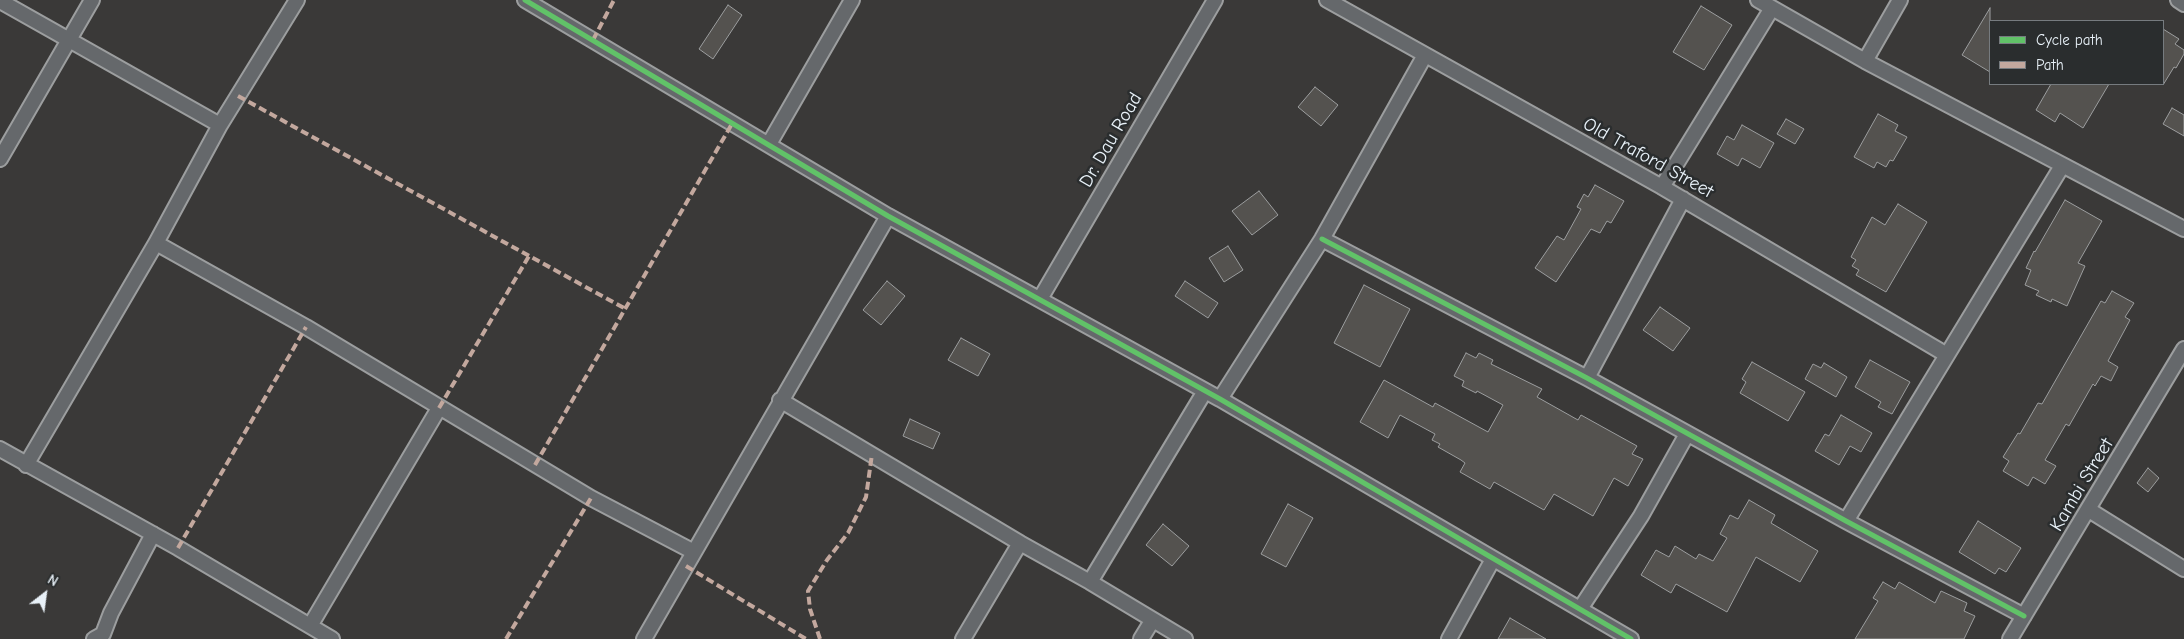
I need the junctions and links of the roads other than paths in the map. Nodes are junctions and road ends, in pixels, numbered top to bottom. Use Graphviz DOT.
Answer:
graph roads {
  1 [pos="92,0"];
  2 [pos="297,0"];
  3 [pos="525,0"];
  4 [pos="852,0"];
  5 [pos="1215,0"];
  6 [pos="1328,0"];
  7 [pos="1758,0"];
  8 [pos="1900,0"];
  9 [pos="2178,0"];
  10 [pos="0,1"];
  11 [pos="2184,4"];
  12 [pos="1772,8"];
  13 [pos="69,41"];
  14 [pos="1425,55"];
  15 [pos="1865,61"];
  16 [pos="220,125"];
  17 [pos="770,144"];
  18 [pos="0,159"];
  19 [pos="2062,166"];
  20 [pos="1662,187"];
  21 [pos="1683,199"];
  22 [pos="888,216"];
  23 [pos="2184,229"];
  24 [pos="1322,239"];
  25 [pos="156,243"];
  26 [pos="1040,299"];
  27 [pos="2184,349"];
  28 [pos="1947,355"];
  29 [pos="1587,378"];
  30 [pos="1205,391"];
  31 [pos="780,400"];
  32 [pos="1220,400"];
  33 [pos="439,408"];
  34 [pos="1687,434"];
  35 [pos="0,449"];
  36 [pos="26,465"];
  37 [pos="2089,510"];
  38 [pos="1846,521"];
  39 [pos="153,534"];
  40 [pos="1020,543"];
  41 [pos="694,552"];
  42 [pos="1493,559"];
  43 [pos="2184,569"];
  44 [pos="1090,582"];
  45 [pos="1580,608"];
  46 [pos="2024,616"];
  47 [pos="1152,621"];
  48 [pos="310,626"];
  49 [pos="94,639"];
  50 [pos="332,639"];
  51 [pos="644,639"];
  52 [pos="963,639"];
  53 [pos="1141,639"];
  54 [pos="1185,639"];
  55 [pos="1449,639"];
  56 [pos="1631,639"];
  57 [pos="2010,639"];
  1 -- 13 [label="street"];
  2 -- 16 [label="street"];
  3 -- 17 [label="street"];
  4 -- 17 [label="street"];
  5 -- 26 [label="street, Dr. Dau Road"];
  6 -- 14 [label="street, Old Traford Street"];
  7 -- 12 [label="street"];
  8 -- 15 [label="street"];
  9 -- 11 [label="street"];
  10 -- 13 [label="street"];
  12 -- 15 [label="street"];
  12 -- 20 [label="street"];
  13 -- 16 [label="street"];
  13 -- 18 [label="street"];
  14 -- 20 [label="street, Old Traford Street"];
  14 -- 24 [label="street"];
  15 -- 19 [label="street"];
  16 -- 25 [label="street"];
  17 -- 22 [label="street"];
  19 -- 23 [label="street"];
  19 -- 28 [label="street"];
  20 -- 21 [label="street, Old Traford Street"];
  21 -- 28 [label="street, Old Traford Street"];
  21 -- 29 [label="street"];
  22 -- 26 [label="street"];
  22 -- 31 [label="street"];
  24 -- 29 [label="street"];
  24 -- 32 [label="street"];
  25 -- 33 [label="street"];
  25 -- 36 [label="street"];
  26 -- 30 [label="street"];
  27 -- 37 [label="street, Kambi Street"];
  28 -- 38 [label="street"];
  29 -- 34 [label="street"];
  30 -- 32 [label="street"];
  30 -- 44 [label="street"];
  31 -- 40 [label="street"];
  31 -- 41 [label="street"];
  32 -- 42 [label="street"];
  33 -- 41 [label="street"];
  33 -- 48 [label="street"];
  34 -- 38 [label="street"];
  34 -- 45 [label="street"];
  35 -- 36 [label="street"];
  36 -- 39 [label="street"];
  37 -- 43 [label="street"];
  37 -- 46 [label="street, Kambi Street"];
  38 -- 46 [label="street"];
  39 -- 48 [label="street"];
  39 -- 49 [label="street"];
  40 -- 44 [label="street"];
  40 -- 52 [label="street"];
  41 -- 51 [label="street"];
  42 -- 45 [label="street"];
  42 -- 55 [label="street"];
  44 -- 47 [label="street"];
  45 -- 56 [label="street"];
  46 -- 57 [label="street, Kambi Street"];
  47 -- 53 [label="street"];
  47 -- 54 [label="street"];
  48 -- 50 [label="street"];
}
